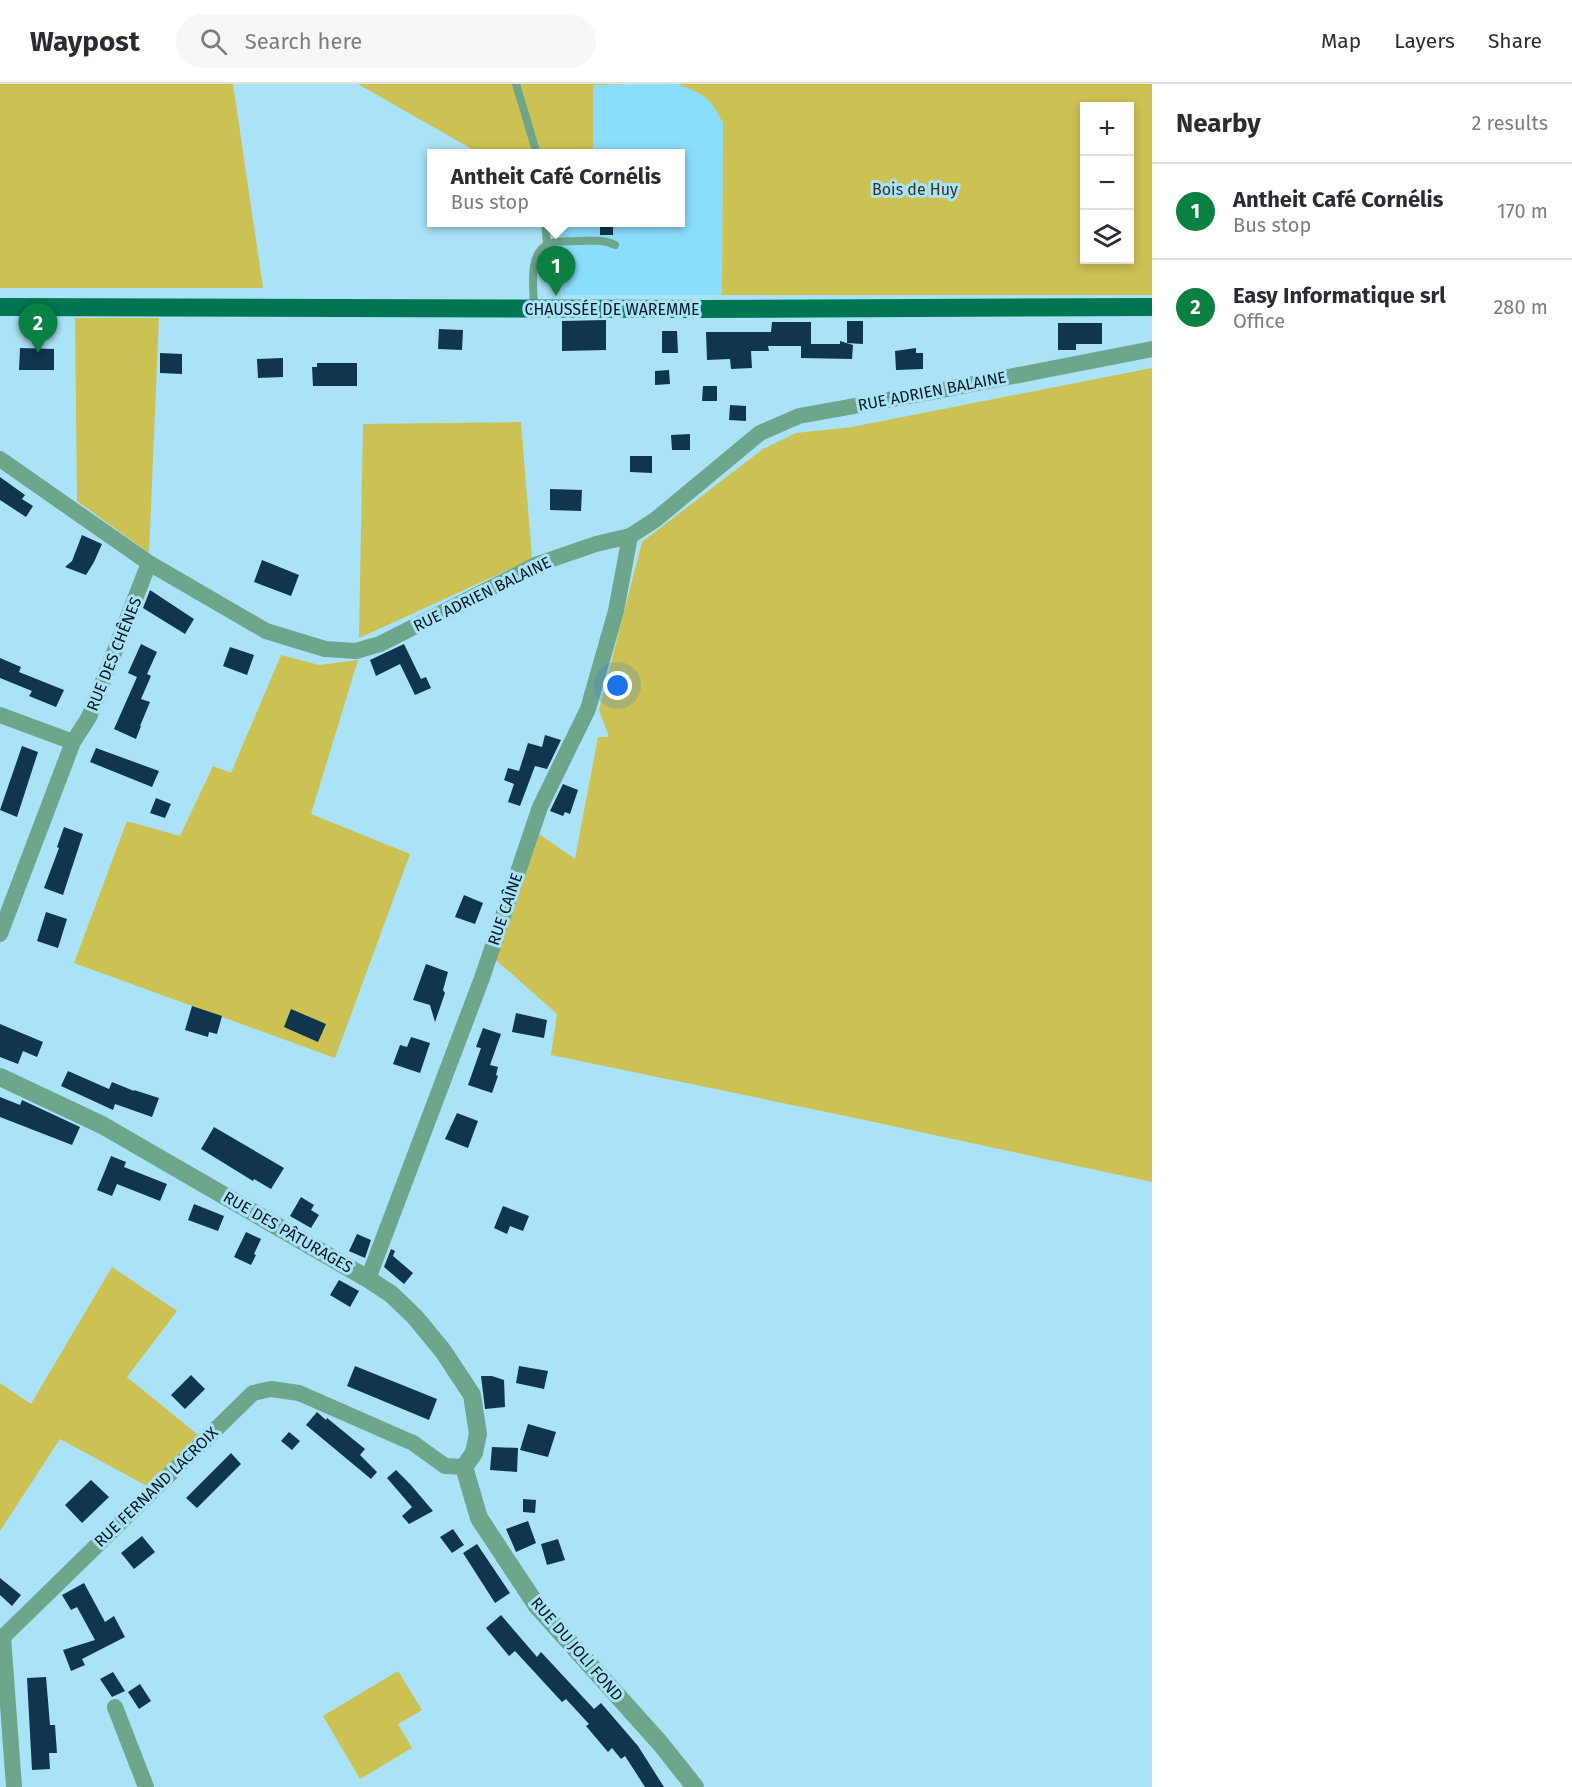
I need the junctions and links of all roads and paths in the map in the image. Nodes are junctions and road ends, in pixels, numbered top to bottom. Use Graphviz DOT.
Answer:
graph roads {
  1 [pos="516,84"];
  2 [pos="536,149"];
  3 [pos="545,227"];
  4 [pos="547,244"];
  5 [pos="615,245"];
  6 [pos="0,307"];
  7 [pos="1152,307"];
  8 [pos="534,309"];
  9 [pos="1152,349"];
  10 [pos="0,459"];
  11 [pos="630,536"];
  12 [pos="149,563"];
  13 [pos="0,715"];
  14 [pos="74,742"];
  15 [pos="5,908"];
  16 [pos="0,934"];
  17 [pos="0,1077"];
  18 [pos="368,1279"];
  19 [pos="464,1467"];
  20 [pos="2,1635"];
  21 [pos="115,1707"];
  22 [pos="14,1787"];
  23 [pos="146,1787"];
  24 [pos="695,1787"];
  1 -- 2 [label="lane"];
  3 -- 4 [label="lane"];
  4 -- 5 [label="lane"];
  4 -- 8 [label="lane"];
  6 -- 8 [label="main road, CHAUSSÉE DE WAREMME"];
  7 -- 8 [label="main road, CHAUSSÉE DE WAREMME"];
  9 -- 11 [label="street, RUE ADRIEN BALAINE"];
  10 -- 12 [label="street, RUE ADRIEN BALAINE"];
  11 -- 12 [label="street, RUE ADRIEN BALAINE"];
  11 -- 18 [label="street, RUE CAÎNE"];
  12 -- 14 [label="street, RUE DES CHÊNES"];
  13 -- 14 [label="street"];
  14 -- 15 [label="street, RUE DES CHÊNES"];
  15 -- 16 [label="street, RUE DES CHÊNES"];
  17 -- 18 [label="street, RUE DES PÂTURAGES"];
  18 -- 19 [label="street, RUE DES PÂTURAGES"];
  19 -- 20 [label="street, RUE FERNAND LACROIX"];
  19 -- 24 [label="street, RUE DU JOLI FOND"];
  20 -- 22 [label="street, RUE FERNAND LACROIX"];
  21 -- 23 [label="street"];
}
